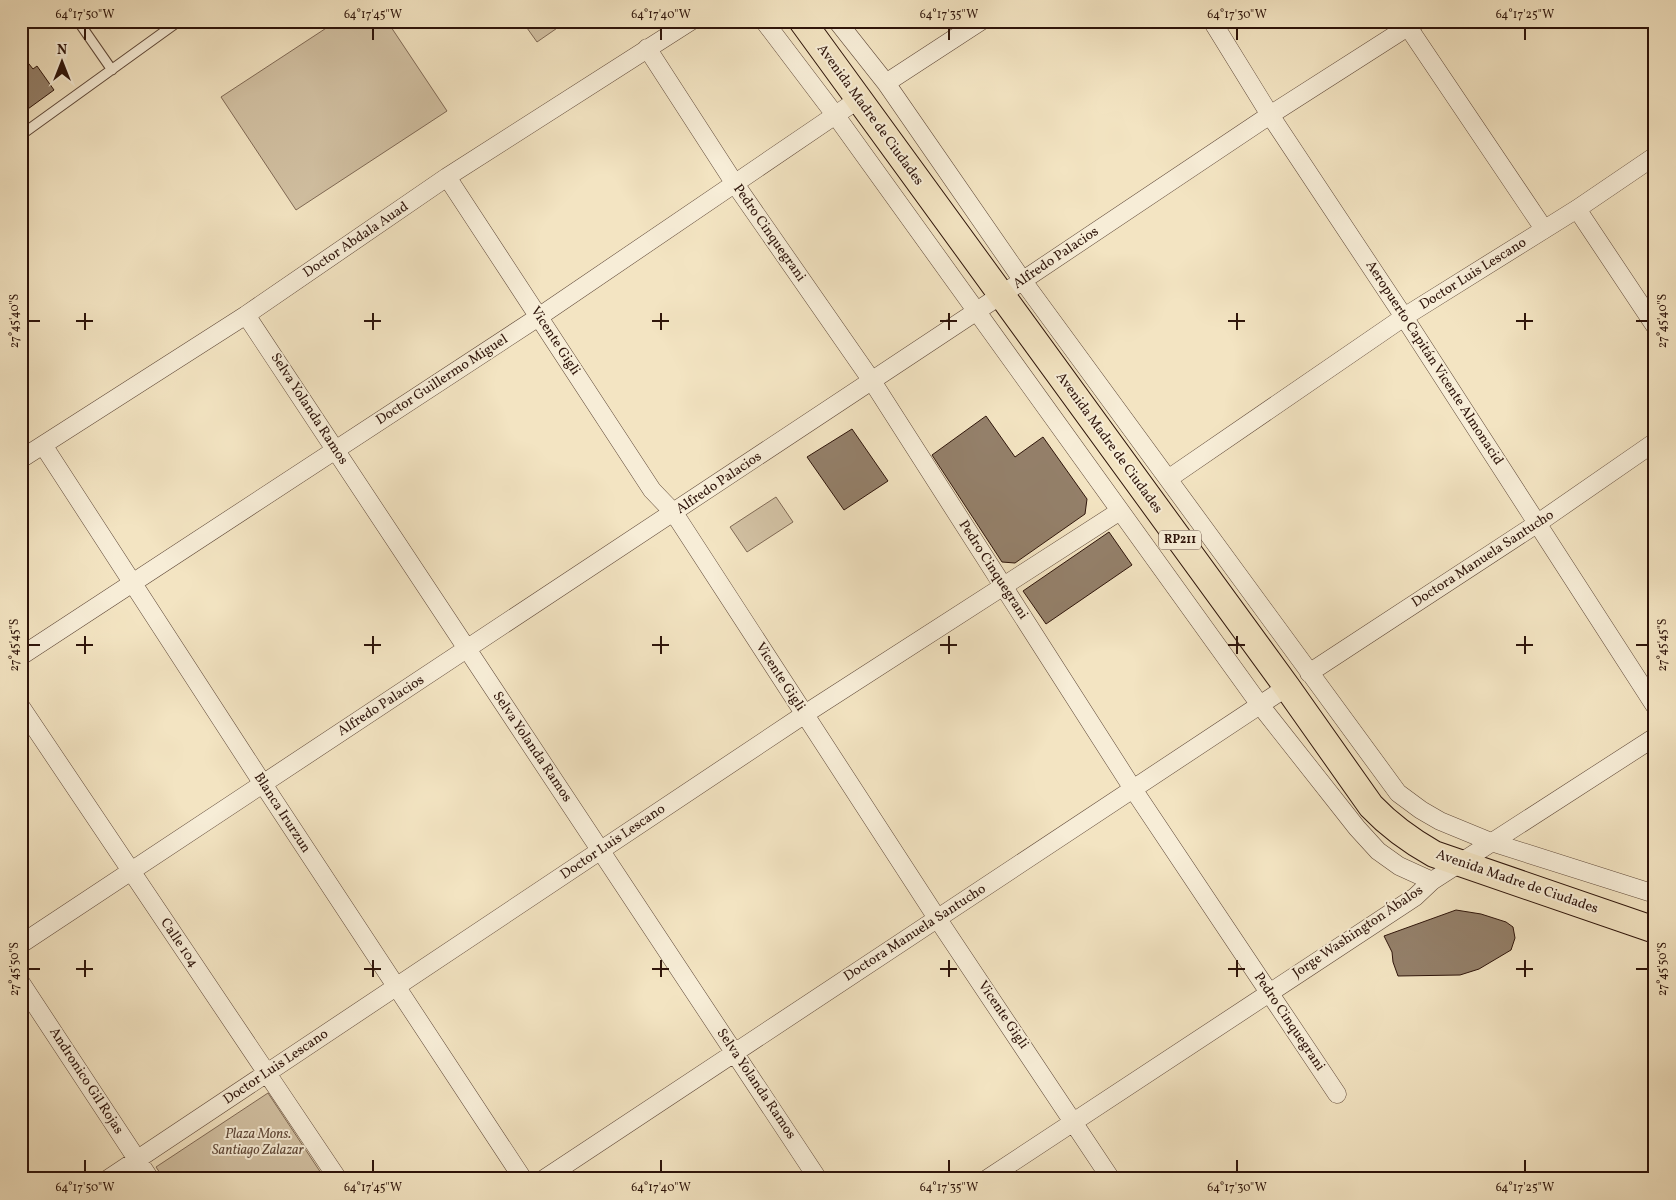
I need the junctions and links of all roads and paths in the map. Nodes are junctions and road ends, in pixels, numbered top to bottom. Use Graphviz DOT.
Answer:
graph roads {
  1 [pos="78,21"];
  2 [pos="178,21"];
  3 [pos="691,21"];
  4 [pos="764,21"];
  5 [pos="802,21"];
  6 [pos="837,21"];
  7 [pos="981,21"];
  8 [pos="1212,21"];
  9 [pos="1412,24"];
  10 [pos="647,48"];
  11 [pos="112,70"];
  12 [pos="886,83"];
  13 [pos="859,99"];
  14 [pos="1270,114"];
  15 [pos="836,116"];
  16 [pos="21,135"];
  17 [pos="1655,156"];
  18 [pos="447,177"];
  19 [pos="735,184"];
  20 [pos="1577,209"];
  21 [pos="1544,229"];
  22 [pos="1023,281"];
  23 [pos="1001,295"];
  24 [pos="977,311"];
  25 [pos="246,314"];
  26 [pos="540,316"];
  27 [pos="1404,317"];
  28 [pos="1655,326"];
  29 [pos="872,381"];
  30 [pos="1655,442"];
  31 [pos="43,445"];
  32 [pos="336,450"];
  33 [pos="21,459"];
  34 [pos="1168,479"];
  35 [pos="1120,510"];
  36 [pos="674,513"];
  37 [pos="1538,523"];
  38 [pos="132,584"];
  39 [pos="1004,586"];
  40 [pos="468,649"];
  41 [pos="21,656"];
  42 [pos="1309,673"];
  43 [pos="1288,688"];
  44 [pos="1260,705"];
  45 [pos="1655,706"];
  46 [pos="21,707"];
  47 [pos="805,714"];
  48 [pos="1655,737"];
  49 [pos="263,784"];
  50 [pos="1133,789"];
  51 [pos="1491,842"];
  52 [pos="601,850"];
  53 [pos="1460,863"];
  54 [pos="130,872"];
  55 [pos="1432,881"];
  56 [pos="1655,894"];
  57 [pos="937,918"];
  58 [pos="1655,930"];
  59 [pos="21,944"];
  60 [pos="21,983"];
  61 [pos="396,987"];
  62 [pos="1270,992"];
  63 [pos="734,1052"];
  64 [pos="267,1073"];
  65 [pos="1338,1094"];
  66 [pos="1074,1122"];
  67 [pos="137,1159"];
  68 [pos="108,1179"];
  69 [pos="150,1179"];
  70 [pos="338,1179"];
  71 [pos="523,1179"];
  72 [pos="544,1179"];
  73 [pos="818,1179"];
  74 [pos="987,1179"];
  75 [pos="1111,1179"];
  1 -- 11 [label="lane"];
  2 -- 11 [label="lane"];
  3 -- 10 [label="street, Doctor Abdala Auad"];
  4 -- 15 [label="street"];
  5 -- 13 [label="main road, Avenida Madre de Ciudades / RP211"];
  6 -- 12 [label="street"];
  7 -- 12 [label="street"];
  8 -- 14 [label="street, Aeropuerto Capitán Vicente Almonacid"];
  9 -- 14 [label="street, Alfredo Palacios"];
  9 -- 21 [label="street"];
  10 -- 18 [label="street, Doctor Abdala Auad"];
  10 -- 19 [label="street, Pedro Cinquegrani"];
  11 -- 16 [label="lane"];
  12 -- 22 [label="street"];
  13 -- 15 [label="street, Doctor Guillermo Miguel"];
  13 -- 23 [label="main road, Avenida Madre de Ciudades / RP211"];
  14 -- 22 [label="street, Alfredo Palacios"];
  14 -- 27 [label="street, Aeropuerto Capitán Vicente Almonacid"];
  15 -- 19 [label="street, Doctor Guillermo Miguel"];
  15 -- 24 [label="street"];
  17 -- 20 [label="street, Doctor Luis Lescano"];
  18 -- 25 [label="street, Doctor Abdala Auad"];
  18 -- 26 [label="street, Vicente Gigli"];
  19 -- 26 [label="street, Doctor Guillermo Miguel"];
  19 -- 29 [label="street, Pedro Cinquegrani"];
  20 -- 21 [label="street, Doctor Luis Lescano"];
  20 -- 28 [label="street"];
  21 -- 27 [label="street, Doctor Luis Lescano"];
  22 -- 23 [label="street, Alfredo Palacios"];
  22 -- 34 [label="street"];
  23 -- 24 [label="street, Alfredo Palacios"];
  23 -- 43 [label="main road, Avenida Madre de Ciudades / RP211"];
  24 -- 29 [label="street, Alfredo Palacios"];
  24 -- 35 [label="street"];
  25 -- 31 [label="street, Doctor Abdala Auad"];
  25 -- 32 [label="street, Selva Yolanda Ramos"];
  26 -- 32 [label="street, Doctor Guillermo Miguel"];
  26 -- 36 [label="street, Vicente Gigli"];
  27 -- 34 [label="street, Doctor Luis Lescano"];
  27 -- 37 [label="street, Aeropuerto Capitán Vicente Almonacid"];
  29 -- 36 [label="street, Alfredo Palacios"];
  29 -- 39 [label="street, Pedro Cinquegrani"];
  30 -- 37 [label="street, Doctora Manuela Santucho"];
  31 -- 33 [label="street, Doctor Abdala Auad"];
  31 -- 38 [label="street, Blanca Irurzun"];
  32 -- 38 [label="street, Doctor Guillermo Miguel"];
  32 -- 40 [label="street, Selva Yolanda Ramos"];
  34 -- 42 [label="street"];
  35 -- 39 [label="street, Doctor Luis Lescano"];
  35 -- 44 [label="street"];
  36 -- 40 [label="street, Alfredo Palacios"];
  36 -- 47 [label="street, Vicente Gigli"];
  37 -- 42 [label="street, Doctora Manuela Santucho"];
  37 -- 45 [label="street, Aeropuerto Capitán Vicente Almonacid"];
  38 -- 41 [label="street, Doctor Guillermo Miguel"];
  38 -- 49 [label="street, Blanca Irurzun"];
  39 -- 47 [label="street, Doctor Luis Lescano"];
  39 -- 50 [label="street, Pedro Cinquegrani"];
  40 -- 49 [label="street, Alfredo Palacios"];
  40 -- 52 [label="street, Selva Yolanda Ramos"];
  42 -- 51 [label="street"];
  43 -- 44 [label="street, Doctora Manuela Santucho"];
  43 -- 53 [label="main road, Avenida Madre de Ciudades / RP211"];
  44 -- 50 [label="street, Doctora Manuela Santucho"];
  44 -- 55 [label="street"];
  46 -- 54 [label="street, Calle 104"];
  47 -- 52 [label="street, Doctor Luis Lescano"];
  47 -- 57 [label="street, Vicente Gigli"];
  48 -- 51 [label="street, Jorge Washington Ábalos"];
  49 -- 54 [label="street, Alfredo Palacios"];
  49 -- 61 [label="street, Blanca Irurzun"];
  50 -- 57 [label="street, Doctora Manuela Santucho"];
  50 -- 62 [label="street, Pedro Cinquegrani"];
  51 -- 53 [label="street, Jorge Washington Ábalos"];
  51 -- 56 [label="street"];
  52 -- 61 [label="street, Doctor Luis Lescano"];
  52 -- 63 [label="street, Selva Yolanda Ramos"];
  53 -- 55 [label="street, Jorge Washington Ábalos"];
  53 -- 58 [label="main road, Avenida Madre de Ciudades / RP211"];
  54 -- 59 [label="street, Alfredo Palacios"];
  54 -- 64 [label="street, Calle 104"];
  55 -- 62 [label="street, Jorge Washington Ábalos"];
  57 -- 63 [label="street, Doctora Manuela Santucho"];
  57 -- 66 [label="street, Vicente Gigli"];
  60 -- 67 [label="street, Andronico Gil Rojas"];
  61 -- 64 [label="street, Doctor Luis Lescano"];
  61 -- 71 [label="street, Blanca Irurzun"];
  62 -- 65 [label="street, Pedro Cinquegrani"];
  62 -- 66 [label="street, Jorge Washington Ábalos"];
  63 -- 72 [label="street, Doctora Manuela Santucho"];
  63 -- 73 [label="street, Selva Yolanda Ramos"];
  64 -- 67 [label="street, Doctor Luis Lescano"];
  64 -- 70 [label="street, Calle 104"];
  66 -- 74 [label="street, Jorge Washington Ábalos"];
  66 -- 75 [label="street, Vicente Gigli"];
  67 -- 68 [label="street, Doctor Luis Lescano"];
  67 -- 69 [label="street, Andronico Gil Rojas"];
}
